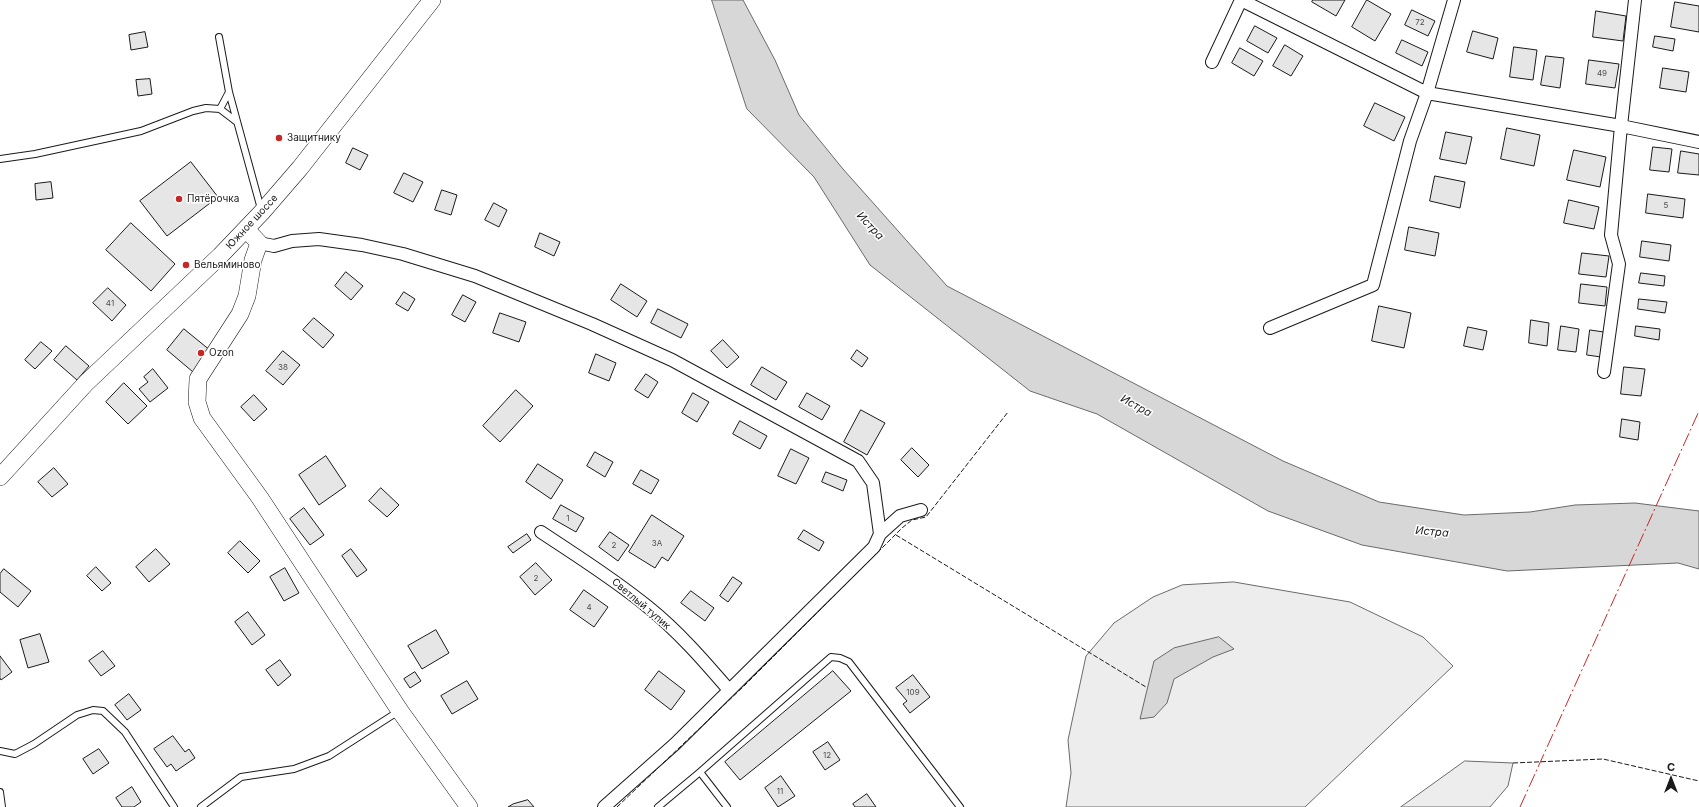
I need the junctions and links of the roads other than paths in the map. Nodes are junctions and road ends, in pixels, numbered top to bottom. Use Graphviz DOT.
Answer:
graph roads {
  1 [pos="432,0"];
  2 [pos="1241,0"];
  3 [pos="1454,0"];
  4 [pos="1635,0"];
  5 [pos="219,38"];
  6 [pos="1212,62"];
  7 [pos="229,92"];
  8 [pos="1427,92"];
  9 [pos="220,109"];
  10 [pos="237,122"];
  11 [pos="1620,126"];
  12 [pos="1699,142"];
  13 [pos="0,159"];
  14 [pos="262,212"];
  15 [pos="246,229"];
  16 [pos="259,243"];
  17 [pos="1270,328"];
  18 [pos="1604,372"];
  19 [pos="0,477"];
  20 [pos="922,510"];
  21 [pos="541,532"];
  22 [pos="880,534"];
  23 [pos="729,690"];
  24 [pos="400,711"];
  25 [pos="0,751"];
  26 [pos="700,772"];
  27 [pos="0,792"];
  28 [pos="2,807"];
  29 [pos="174,807"];
  30 [pos="201,807"];
  31 [pos="469,807"];
  32 [pos="604,807"];
  33 [pos="658,807"];
  34 [pos="727,807"];
  35 [pos="960,807"];
  1 -- 14 [label="street, Южное шоссе"];
  2 -- 6 [label="street"];
  2 -- 8 [label="street"];
  3 -- 8 [label="street"];
  4 -- 11 [label="street"];
  5 -- 7 [label="lane"];
  7 -- 9 [label="lane"];
  7 -- 10 [label="lane"];
  8 -- 11 [label="street"];
  8 -- 17 [label="street"];
  9 -- 10 [label="lane"];
  9 -- 13 [label="lane"];
  10 -- 14 [label="lane"];
  11 -- 12 [label="street"];
  11 -- 18 [label="street"];
  14 -- 15 [label="street, Южное шоссе"];
  15 -- 16 [label="street"];
  15 -- 19 [label="street, Южное шоссе"];
  16 -- 22 [label="street"];
  16 -- 24 [label="street"];
  20 -- 22 [label="street"];
  21 -- 23 [label="street, Светлый тупик"];
  22 -- 23 [label="street"];
  23 -- 32 [label="street"];
  24 -- 30 [label="lane"];
  24 -- 31 [label="street"];
  25 -- 29 [label="lane"];
  26 -- 33 [label="lane"];
  26 -- 34 [label="lane"];
  26 -- 35 [label="lane"];
  27 -- 28 [label="lane"];
}
